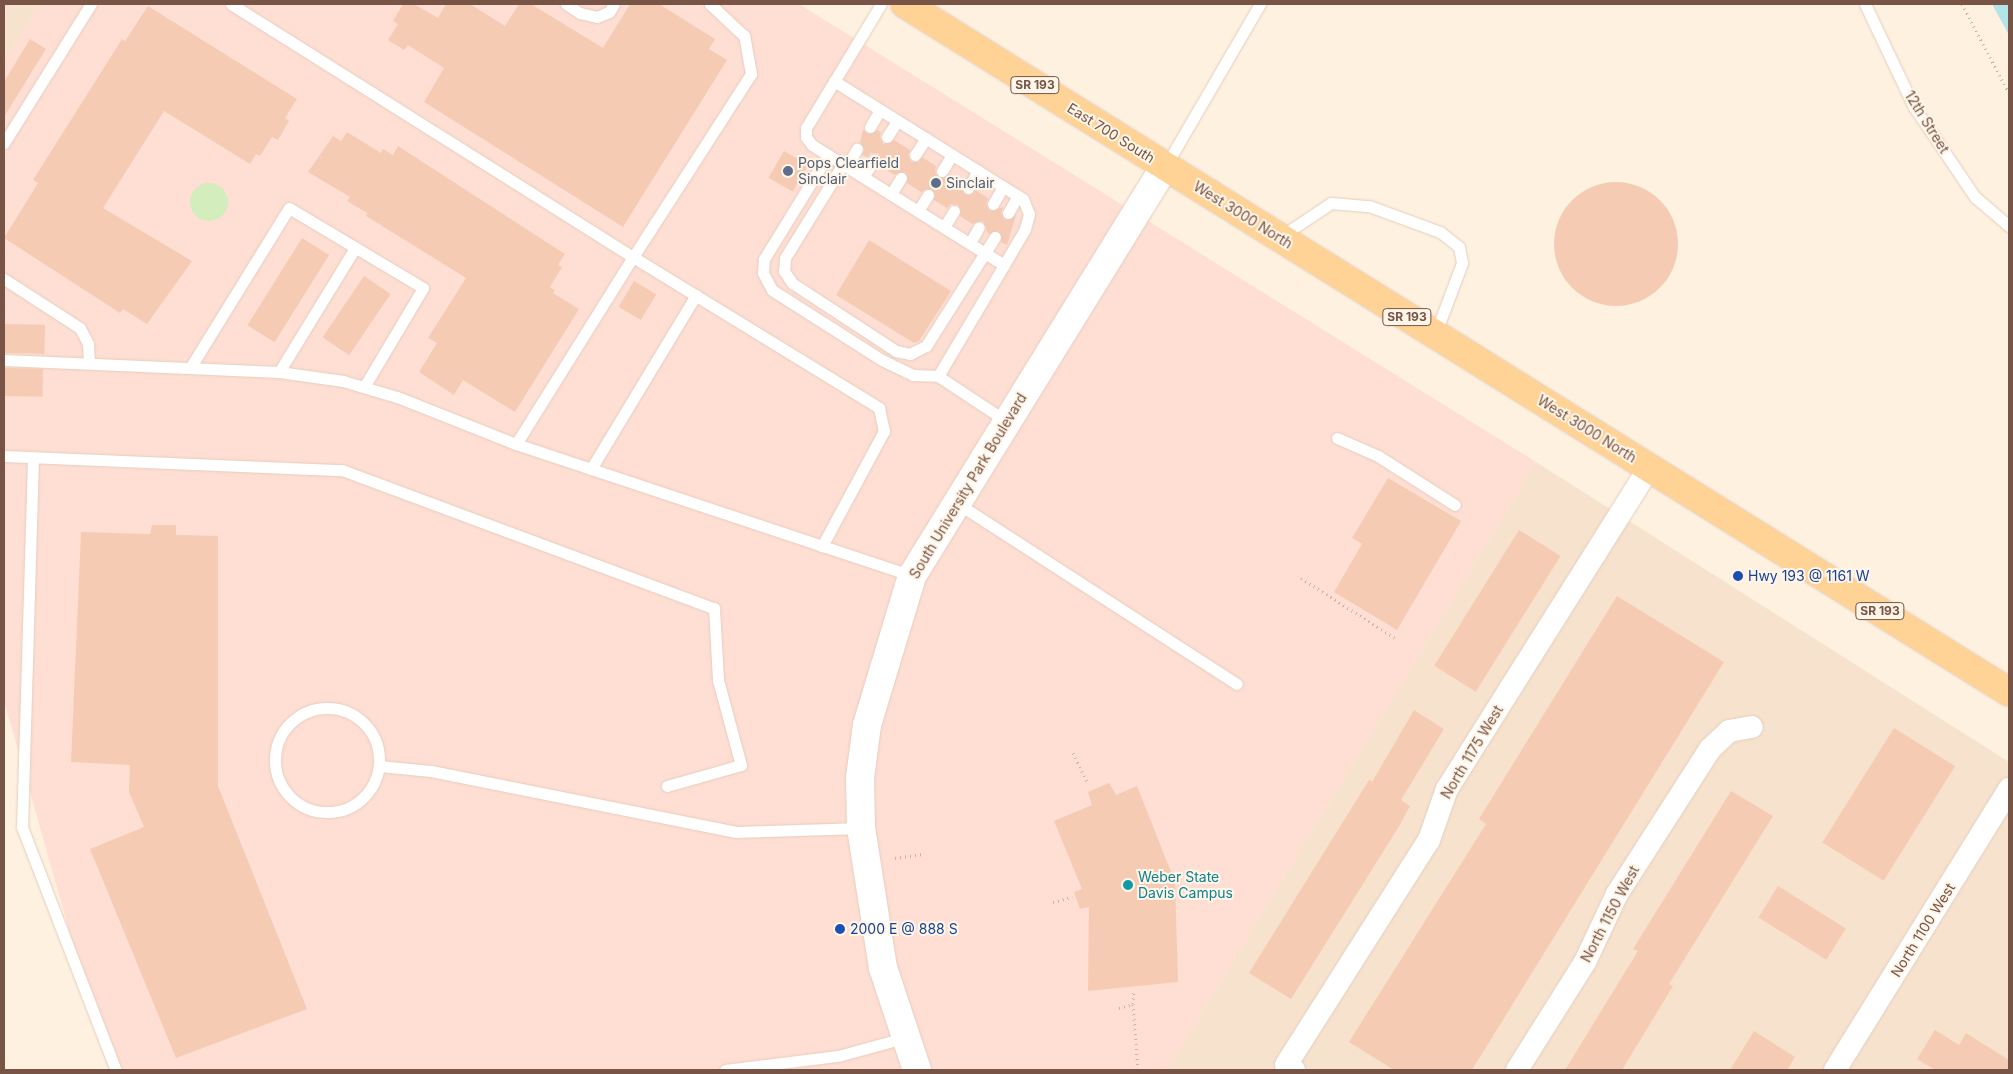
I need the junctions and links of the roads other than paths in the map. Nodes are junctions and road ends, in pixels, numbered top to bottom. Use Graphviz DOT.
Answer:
graph roads {
  1 [pos="91,4"];
  2 [pos="231,4"];
  3 [pos="566,4"];
  4 [pos="614,4"];
  5 [pos="710,4"];
  6 [pos="881,4"];
  7 [pos="905,4"];
  8 [pos="1260,4"];
  9 [pos="1865,4"];
  10 [pos="834,81"];
  11 [pos="880,110"];
  12 [pos="897,121"];
  13 [pos="870,127"];
  14 [pos="887,137"];
  15 [pos="926,138"];
  16 [pos="4,143"];
  17 [pos="857,149"];
  18 [pos="828,155"];
  19 [pos="915,155"];
  20 [pos="952,155"];
  21 [pos="874,160"];
  22 [pos="845,165"];
  23 [pos="1164,167"];
  24 [pos="942,171"];
  25 [pos="978,171"];
  26 [pos="863,177"];
  27 [pos="902,178"];
  28 [pos="1003,187"];
  29 [pos="968,188"];
  30 [pos="891,194"];
  31 [pos="928,195"];
  32 [pos="1018,196"];
  33 [pos="993,204"];
  34 [pos="918,211"];
  35 [pos="954,211"];
  36 [pos="1008,213"];
  37 [pos="2009,226"];
  38 [pos="944,227"];
  39 [pos="979,227"];
  40 [pos="995,237"];
  41 [pos="1279,238"];
  42 [pos="970,243"];
  43 [pos="355,248"];
  44 [pos="986,253"];
  45 [pos="633,257"];
  46 [pos="1004,264"];
  47 [pos="4,279"];
  48 [pos="696,295"];
  49 [pos="1435,335"];
  50 [pos="4,360"];
  51 [pos="88,363"];
  52 [pos="190,368"];
  53 [pos="279,372"];
  54 [pos="938,376"];
  55 [pos="364,387"];
  56 [pos="1006,421"];
  57 [pos="1337,438"];
  58 [pos="516,444"];
  59 [pos="4,456"];
  60 [pos="32,458"];
  61 [pos="1649,468"];
  62 [pos="591,469"];
  63 [pos="955,502"];
  64 [pos="1455,505"];
  65 [pos="822,546"];
  66 [pos="912,576"];
  67 [pos="1237,684"];
  68 [pos="2009,692"];
  69 [pos="1752,727"];
  70 [pos="379,766"];
  71 [pos="667,786"];
  72 [pos="2009,789"];
  73 [pos="861,828"];
  74 [pos="904,1038"];
  75 [pos="1290,1068"];
  76 [pos="116,1070"];
  77 [pos="725,1070"];
  78 [pos="916,1070"];
  79 [pos="1517,1070"];
  80 [pos="1835,1070"];
  1 -- 16 [label="lane"];
  2 -- 45 [label="lane"];
  3 -- 4 [label="lane"];
  5 -- 45 [label="lane"];
  6 -- 10 [label="lane"];
  7 -- 23 [label="main road, East 700 South / SR 193"];
  8 -- 23 [label="lane"];
  9 -- 37 [label="lane, 12th Street"];
  10 -- 11 [label="lane"];
  10 -- 18 [label="lane"];
  11 -- 12 [label="lane"];
  11 -- 13 [label="lane"];
  12 -- 14 [label="lane"];
  12 -- 15 [label="lane"];
  15 -- 19 [label="lane"];
  15 -- 20 [label="lane"];
  17 -- 22 [label="lane"];
  18 -- 22 [label="lane"];
  18 -- 54 [label="lane"];
  20 -- 24 [label="lane"];
  20 -- 25 [label="lane"];
  21 -- 26 [label="lane"];
  22 -- 26 [label="lane"];
  22 -- 44 [label="lane"];
  23 -- 41 [label="main road, West 3000 North / SR 193"];
  23 -- 56 [label="street, South University Park Boulevard"];
  25 -- 28 [label="lane"];
  25 -- 29 [label="lane"];
  26 -- 30 [label="lane"];
  27 -- 30 [label="lane"];
  28 -- 32 [label="lane"];
  28 -- 33 [label="lane"];
  30 -- 34 [label="lane"];
  31 -- 34 [label="lane"];
  32 -- 36 [label="lane"];
  32 -- 46 [label="lane"];
  34 -- 38 [label="lane"];
  35 -- 38 [label="lane"];
  38 -- 42 [label="lane"];
  39 -- 42 [label="lane"];
  40 -- 44 [label="lane"];
  41 -- 49 [label="main road, West 3000 North / SR 193"];
  41 -- 49 [label="lane"];
  42 -- 44 [label="lane"];
  43 -- 52 [label="lane"];
  43 -- 53 [label="lane"];
  43 -- 55 [label="lane"];
  44 -- 46 [label="lane"];
  45 -- 48 [label="lane"];
  45 -- 58 [label="lane"];
  46 -- 54 [label="lane"];
  47 -- 51 [label="lane"];
  48 -- 62 [label="lane"];
  48 -- 65 [label="lane"];
  49 -- 61 [label="main road, West 3000 North / SR 193"];
  50 -- 51 [label="lane"];
  51 -- 52 [label="lane"];
  52 -- 53 [label="lane"];
  53 -- 55 [label="lane"];
  54 -- 56 [label="lane"];
  55 -- 58 [label="lane"];
  56 -- 63 [label="street, South University Park Boulevard"];
  57 -- 64 [label="lane"];
  58 -- 62 [label="lane"];
  59 -- 60 [label="lane"];
  60 -- 71 [label="lane"];
  60 -- 76 [label="lane"];
  61 -- 68 [label="main road, West 3000 North / SR 193"];
  61 -- 75 [label="street, North 1175 West"];
  62 -- 65 [label="lane"];
  63 -- 66 [label="street, South University Park Boulevard"];
  63 -- 67 [label="lane"];
  65 -- 66 [label="lane"];
  66 -- 73 [label="street, South University Park Boulevard"];
  69 -- 79 [label="street, North 1150 West"];
  70 -- 70 [label="lane"];
  70 -- 73 [label="lane"];
  72 -- 80 [label="street, North 1100 West"];
  73 -- 74 [label="street, South University Park Boulevard"];
  74 -- 77 [label="lane"];
  74 -- 78 [label="street, South University Park Boulevard"];
}
